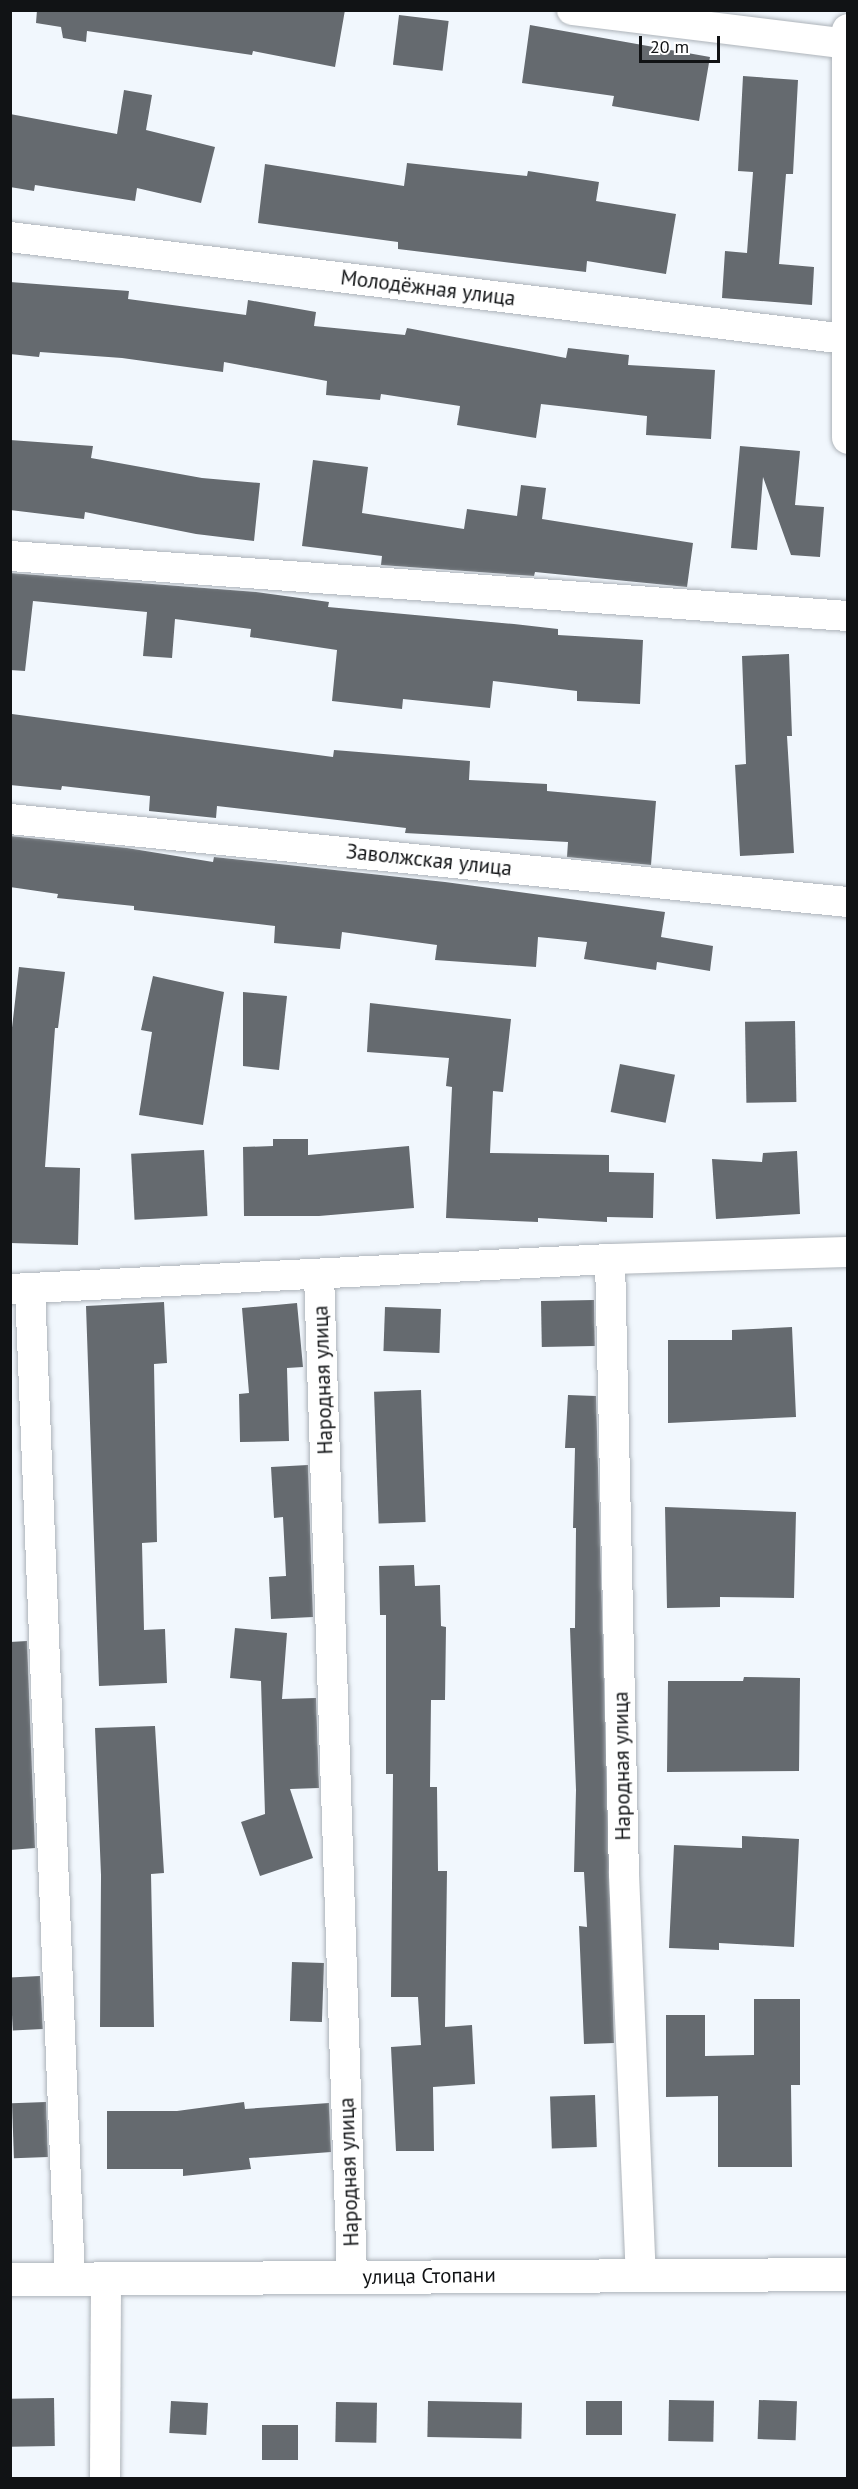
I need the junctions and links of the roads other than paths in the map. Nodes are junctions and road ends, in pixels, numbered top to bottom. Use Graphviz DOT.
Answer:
graph roads {
  1 [pos="572,10"];
  2 [pos="848,30"];
  3 [pos="847,44"];
  4 [pos="10,237"];
  5 [pos="846,339"];
  6 [pos="848,437"];
  7 [pos="10,556"];
  8 [pos="848,616"];
  9 [pos="10,819"];
  10 [pos="848,902"];
  11 [pos="848,1252"];
  12 [pos="610,1259"];
  13 [pos="319,1275"];
  14 [pos="20,1289"];
  15 [pos="641,2273"];
  16 [pos="848,2274"];
  17 [pos="352,2277"];
  18 [pos="106,2278"];
  19 [pos="10,2279"];
  20 [pos="70,2279"];
  21 [pos="105,2478"];
  1 -- 3 [label="street"];
  2 -- 3 [label="street"];
  3 -- 5 [label="street"];
  4 -- 5 [label="street, Молодёжная улица"];
  5 -- 6 [label="street"];
  7 -- 8 [label="street"];
  9 -- 10 [label="street, Заволжская улица"];
  11 -- 12 [label="street, Народная улица"];
  12 -- 13 [label="street, Народная улица"];
  12 -- 15 [label="street, Народная улица"];
  13 -- 14 [label="street, Народная улица"];
  13 -- 17 [label="street, Народная улица"];
  14 -- 20 [label="street"];
  15 -- 16 [label="street, улица Стопани"];
  15 -- 17 [label="street, улица Стопани"];
  17 -- 18 [label="street, улица Стопани"];
  18 -- 20 [label="street, улица Стопани"];
  18 -- 21 [label="street"];
  19 -- 20 [label="street, улица Стопани"];
}
